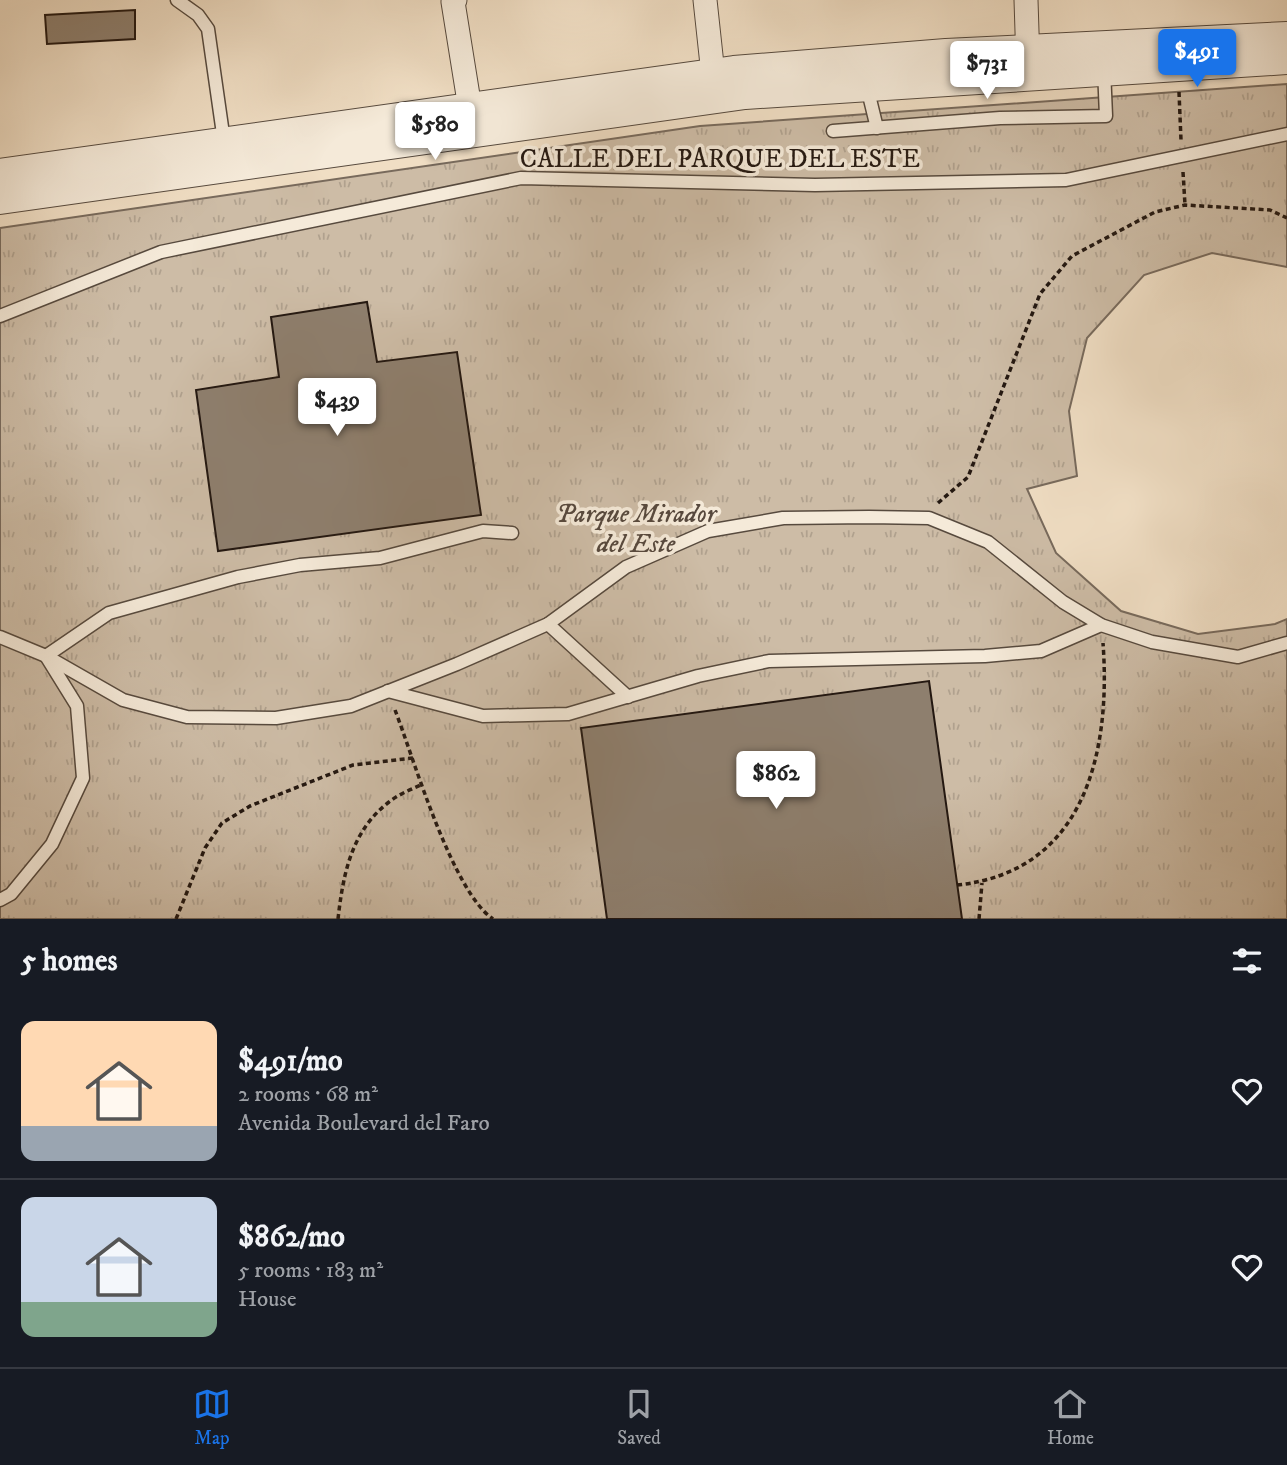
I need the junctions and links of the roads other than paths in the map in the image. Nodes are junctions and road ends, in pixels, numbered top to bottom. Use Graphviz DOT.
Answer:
graph roads {
  1 [pos="177,0"];
  2 [pos="455,0"];
  3 [pos="705,0"];
  4 [pos="1026,0"];
  5 [pos="1287,37"];
  6 [pos="1287,59"];
  7 [pos="1027,62"];
  8 [pos="1104,69"];
  9 [pos="713,74"];
  10 [pos="866,84"];
  11 [pos="470,107"];
  12 [pos="877,128"];
  13 [pos="833,131"];
  14 [pos="1287,134"];
  15 [pos="226,154"];
  16 [pos="0,174"];
  17 [pos="0,200"];
  18 [pos="0,316"];
  19 [pos="512,533"];
  20 [pos="548,624"];
  21 [pos="1101,625"];
  22 [pos="0,637"];
  23 [pos="1287,643"];
  24 [pos="46,656"];
  25 [pos="387,691"];
  26 [pos="628,696"];
  27 [pos="0,900"];
  1 -- 15 [label="lane"];
  2 -- 11 [label="street"];
  3 -- 9 [label="street"];
  4 -- 7 [label="street"];
  5 -- 7 [label="street"];
  6 -- 8 [label="street"];
  7 -- 8 [label="street"];
  7 -- 9 [label="street"];
  7 -- 10 [label="street"];
  8 -- 12 [label="lane"];
  9 -- 11 [label="street"];
  10 -- 12 [label="lane"];
  10 -- 15 [label="street"];
  11 -- 15 [label="street"];
  12 -- 13 [label="lane"];
  14 -- 18 [label="lane, CALLE DEL PARQUE DEL ESTE"];
  15 -- 16 [label="street"];
  15 -- 17 [label="street"];
  19 -- 24 [label="lane"];
  20 -- 21 [label="lane"];
  20 -- 25 [label="lane"];
  20 -- 26 [label="lane"];
  21 -- 23 [label="lane"];
  21 -- 26 [label="lane"];
  22 -- 24 [label="lane"];
  24 -- 25 [label="lane"];
  24 -- 27 [label="lane"];
  25 -- 26 [label="lane"];
}
